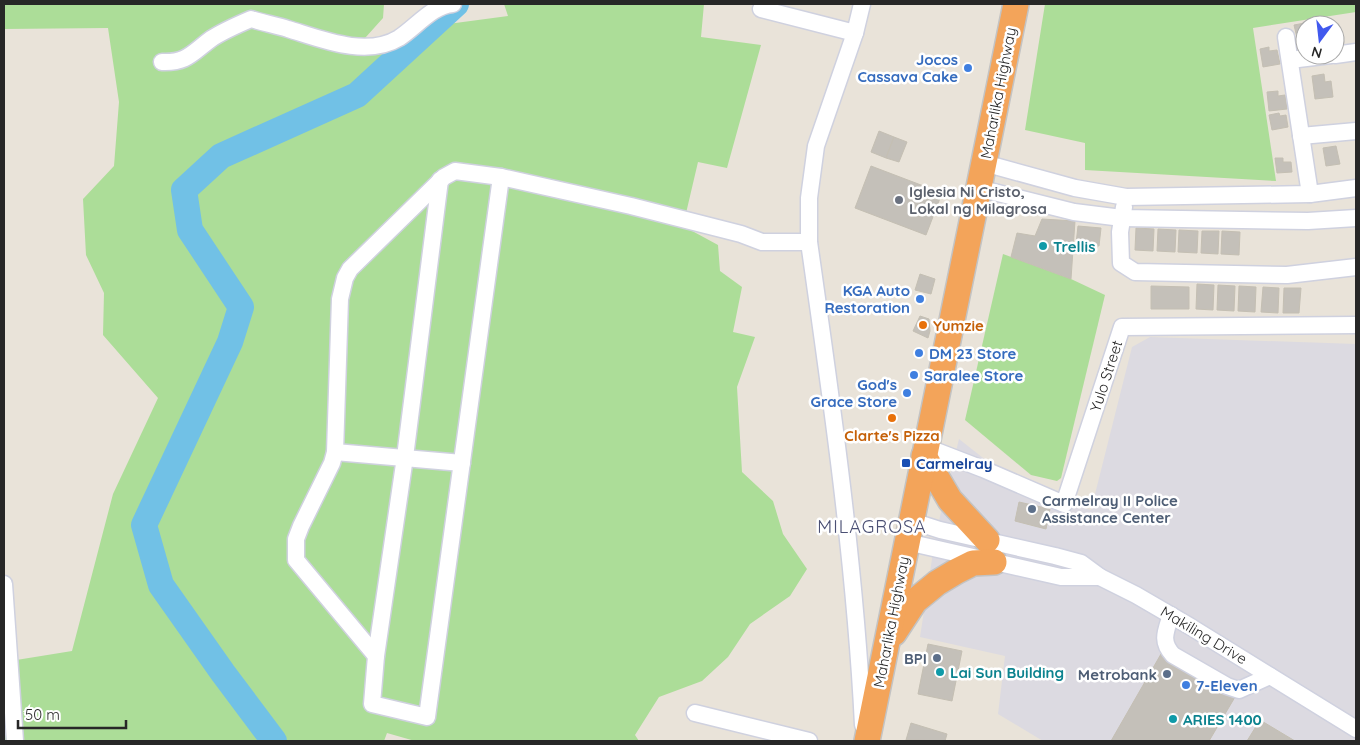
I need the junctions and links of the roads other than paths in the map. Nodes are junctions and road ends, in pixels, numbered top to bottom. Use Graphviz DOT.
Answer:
graph roads {
  1 [pos="448,4"];
  2 [pos="862,4"];
  3 [pos="1016,4"];
  4 [pos="761,10"];
  5 [pos="855,33"];
  6 [pos="1286,37"];
  7 [pos="1295,59"];
  8 [pos="1290,60"];
  9 [pos="162,62"];
  10 [pos="1356,131"];
  11 [pos="1301,136"];
  12 [pos="984,163"];
  13 [pos="501,177"];
  14 [pos="440,180"];
  15 [pos="978,188"];
  16 [pos="1356,188"];
  17 [pos="1310,194"];
  18 [pos="1126,197"];
  19 [pos="1122,218"];
  20 [pos="1356,218"];
  21 [pos="810,242"];
  22 [pos="1356,267"];
  23 [pos="1356,325"];
  24 [pos="925,451"];
  25 [pos="336,452"];
  26 [pos="405,457"];
  27 [pos="462,463"];
  28 [pos="909,532"];
  29 [pos="991,551"];
  30 [pos="1100,577"];
  31 [pos="4,584"];
  32 [pos="1171,615"];
  33 [pos="886,646"];
  34 [pos="376,656"];
  35 [pos="1270,676"];
  36 [pos="695,713"];
  37 [pos="1356,729"];
  38 [pos="15,741"];
  39 [pos="809,741"];
  40 [pos="865,741"];
  1 -- 9 [label="street"];
  2 -- 5 [label="street"];
  3 -- 12 [label="highway, Maharlika Highway"];
  4 -- 5 [label="street"];
  5 -- 21 [label="street"];
  6 -- 8 [label="street"];
  7 -- 8 [label="street"];
  8 -- 11 [label="street"];
  10 -- 11 [label="street"];
  11 -- 17 [label="street"];
  12 -- 15 [label="highway, Maharlika Highway"];
  12 -- 18 [label="street"];
  13 -- 14 [label="street"];
  13 -- 21 [label="street"];
  13 -- 27 [label="street"];
  14 -- 25 [label="street"];
  14 -- 26 [label="street"];
  15 -- 19 [label="street"];
  15 -- 24 [label="highway, Maharlika Highway"];
  16 -- 17 [label="street"];
  17 -- 18 [label="street"];
  18 -- 19 [label="street"];
  19 -- 20 [label="street"];
  19 -- 22 [label="street"];
  21 -- 40 [label="street"];
  23 -- 24 [label="street, Yulo Street"];
  24 -- 28 [label="highway, Maharlika Highway"];
  24 -- 29 [label="highway"];
  25 -- 26 [label="street"];
  25 -- 34 [label="street"];
  26 -- 27 [label="street"];
  26 -- 34 [label="street"];
  27 -- 34 [label="street"];
  28 -- 29 [label="street, Makiling Drive"];
  28 -- 29 [label="street, Makiling Drive"];
  28 -- 33 [label="highway, Maharlika Highway"];
  29 -- 30 [label="street, Makiling Drive"];
  29 -- 30 [label="street, Makiling Drive"];
  29 -- 33 [label="highway"];
  30 -- 32 [label="street, Makiling Drive"];
  31 -- 38 [label="street"];
  32 -- 35 [label="street, Makiling Drive"];
  32 -- 35 [label="street"];
  33 -- 40 [label="highway, Maharlika Highway"];
  35 -- 37 [label="street, Makiling Drive"];
  36 -- 39 [label="street"];
}
